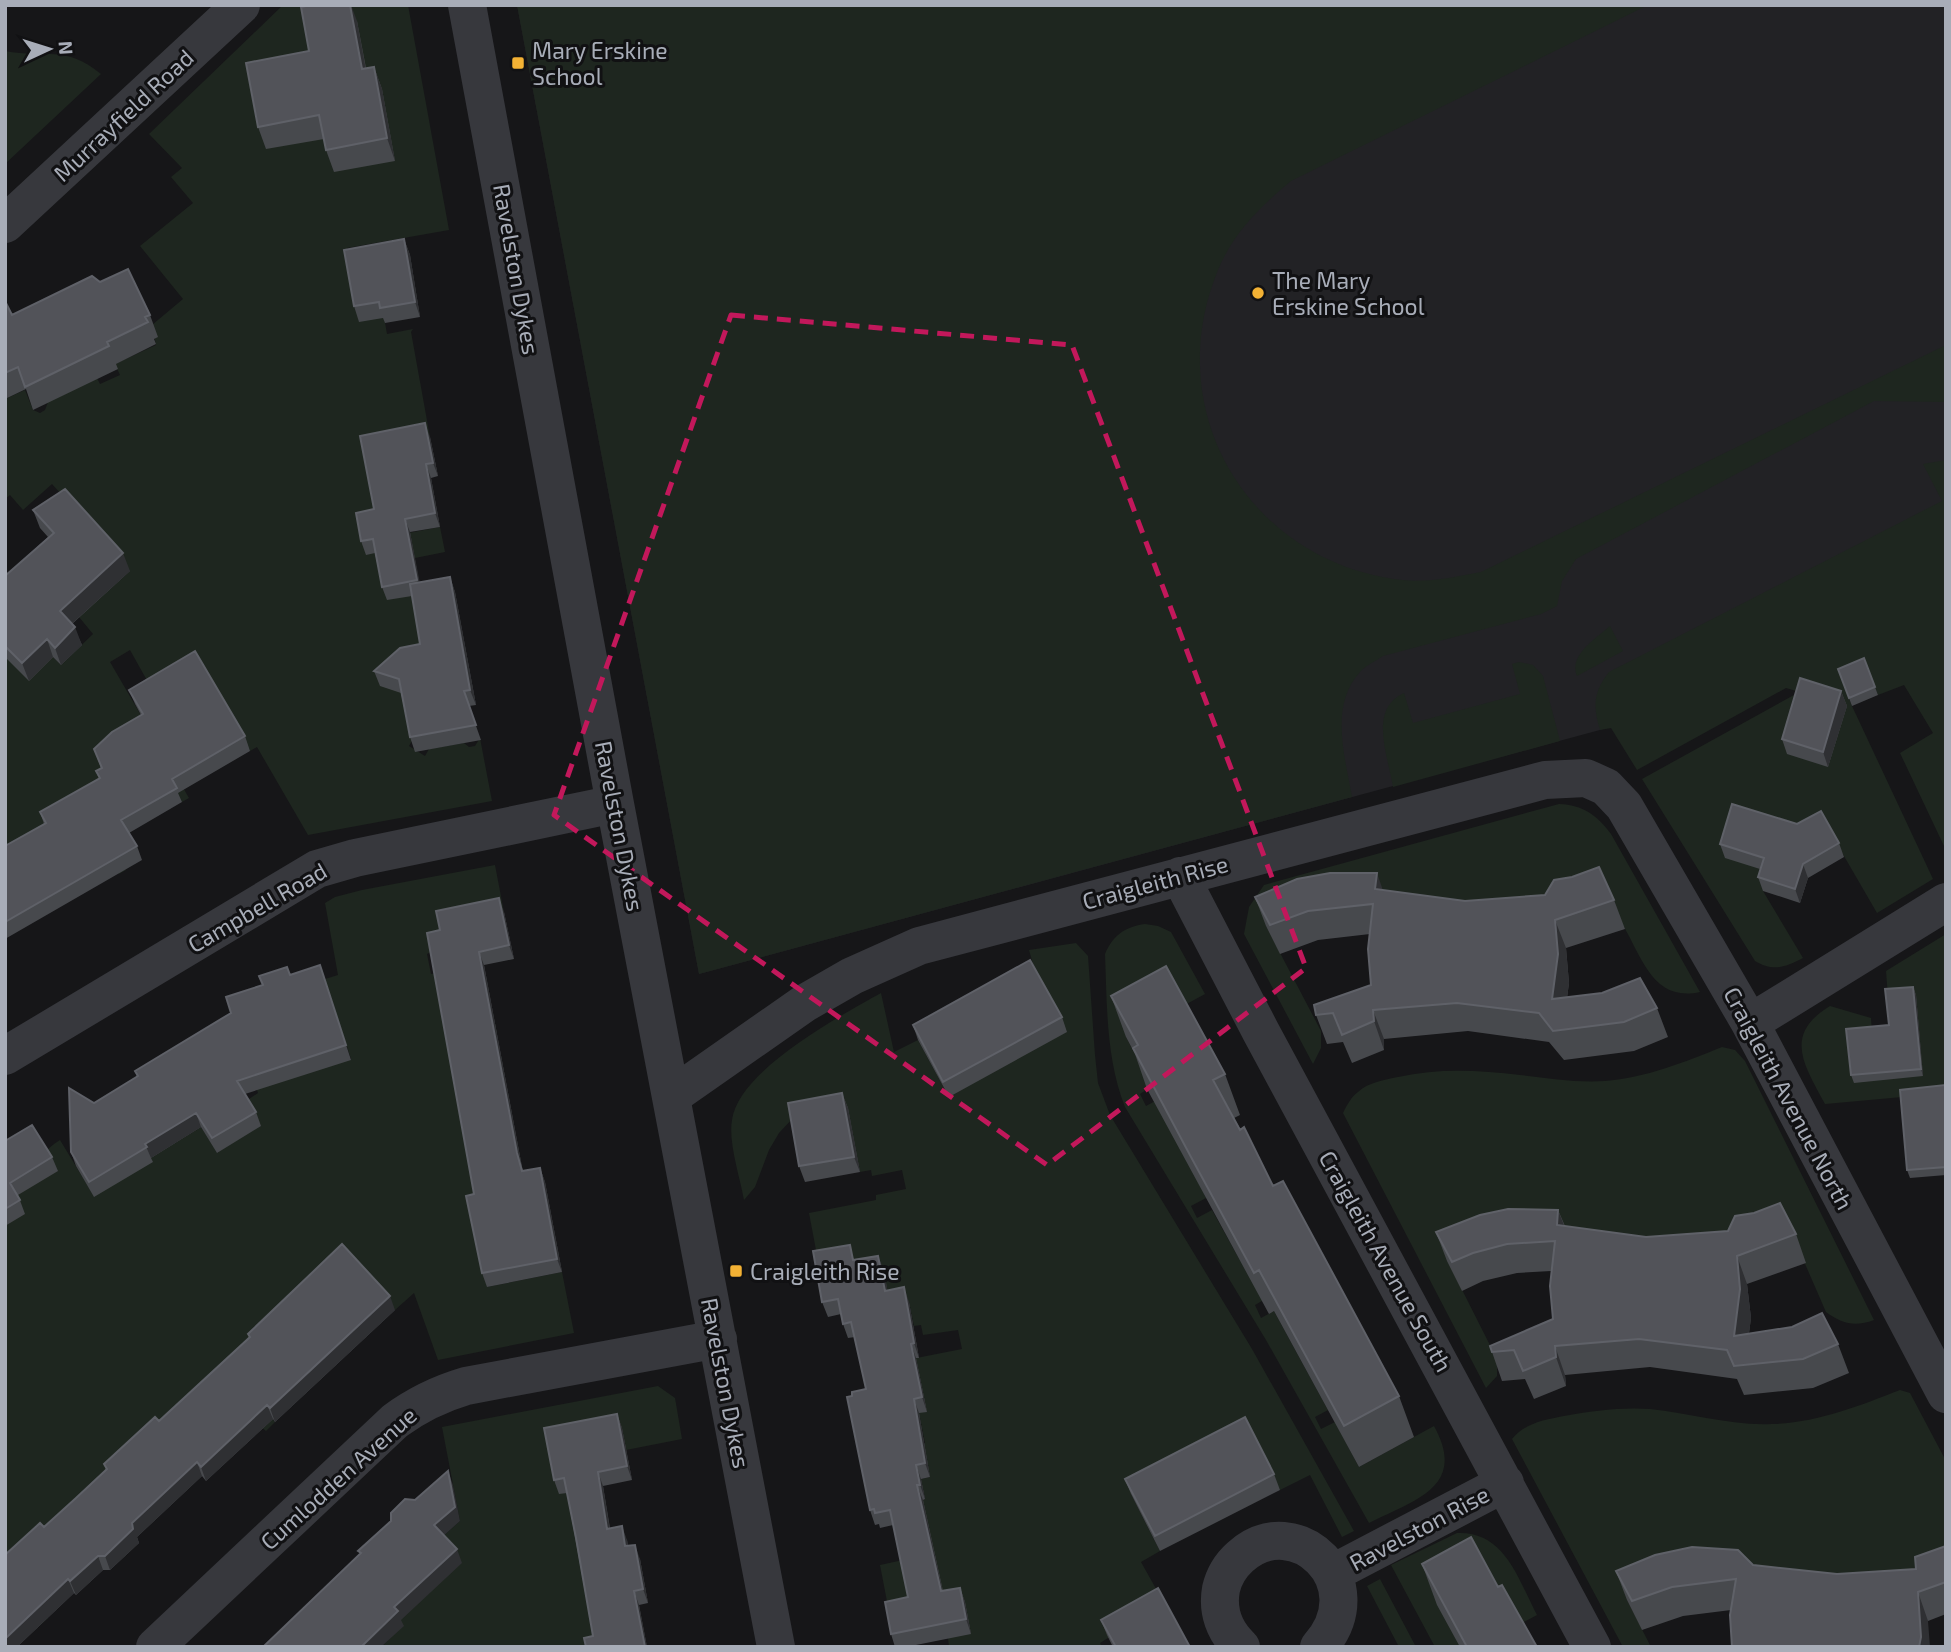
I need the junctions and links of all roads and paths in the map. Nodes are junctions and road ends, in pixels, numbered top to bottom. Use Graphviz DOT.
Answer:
graph roads {
  1 [pos="241,5"];
  2 [pos="467,5"];
  3 [pos="5,224"];
  4 [pos="615,804"];
  5 [pos="1624,806"];
  6 [pos="1180,876"];
  7 [pos="1946,902"];
  8 [pos="1750,1023"];
  9 [pos="5,1056"];
  10 [pos="672,1096"];
  11 [pos="718,1339"];
  12 [pos="1946,1394"];
  13 [pos="1506,1483"];
  14 [pos="1333,1573"];
  15 [pos="155,1647"];
  16 [pos="776,1647"];
  17 [pos="1241,1647"];
  18 [pos="1319,1647"];
  19 [pos="1592,1647"];
  1 -- 3 [label="street, Murrayfield Road"];
  2 -- 4 [label="street, Ravelston Dykes"];
  4 -- 9 [label="street, Campbell Road"];
  4 -- 10 [label="street, Ravelston Dykes"];
  5 -- 6 [label="street, Craigleith Rise"];
  5 -- 8 [label="street, Craigleith Avenue North"];
  6 -- 10 [label="street, Craigleith Rise"];
  6 -- 13 [label="street, Craigleith Avenue South"];
  7 -- 8 [label="street"];
  8 -- 12 [label="street, Craigleith Avenue North"];
  10 -- 11 [label="street, Ravelston Dykes"];
  11 -- 15 [label="street, Cumlodden Avenue"];
  11 -- 16 [label="street, Ravelston Dykes"];
  13 -- 14 [label="street, Ravelston Rise"];
  13 -- 19 [label="street, Craigleith Avenue South"];
  14 -- 17 [label="street, Ravelston Rise"];
  14 -- 18 [label="street, Ravelston Rise"];
}
